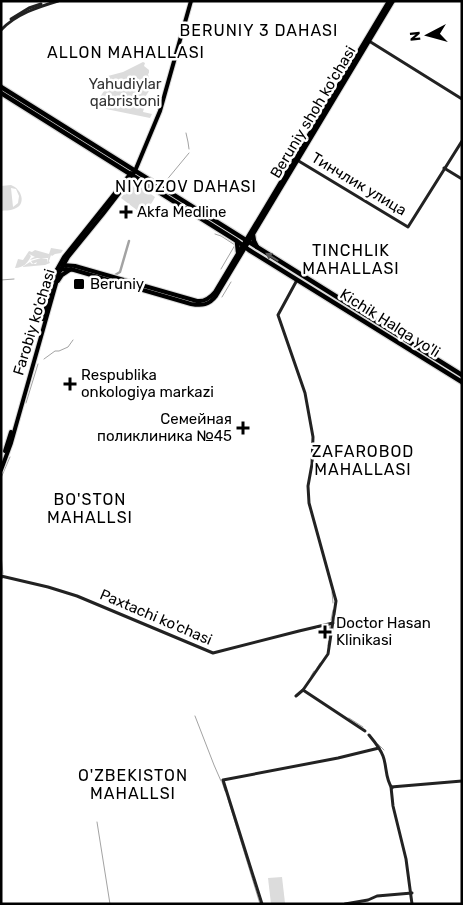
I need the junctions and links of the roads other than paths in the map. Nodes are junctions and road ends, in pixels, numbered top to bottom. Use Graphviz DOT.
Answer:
graph roads {
  1 [pos="51,1"];
  2 [pos="58,1"];
  3 [pos="190,1"];
  4 [pos="389,1"];
  5 [pos="393,1"];
  6 [pos="1,29"];
  7 [pos="369,35"];
  8 [pos="369,41"];
  9 [pos="364,43"];
  10 [pos="1,87"];
  11 [pos="1,93"];
  12 [pos="14,98"];
  13 [pos="462,99"];
  14 [pos="462,141"];
  15 [pos="295,161"];
  16 [pos="444,168"];
  17 [pos="133,172"];
  18 [pos="462,179"];
  19 [pos="251,234"];
  20 [pos="238,238"];
  21 [pos="245,244"];
  22 [pos="258,248"];
  23 [pos="238,252"];
  24 [pos="70,255"];
  25 [pos="287,266"];
  26 [pos="60,268"];
  27 [pos="73,268"];
  28 [pos="283,271"];
  29 [pos="297,280"];
  30 [pos="55,286"];
  31 [pos="327,291"];
  32 [pos="163,292"];
  33 [pos="174,295"];
  34 [pos="167,296"];
  35 [pos="324,296"];
  36 [pos="440,361"];
  37 [pos="436,367"];
  38 [pos="462,375"];
  39 [pos="462,382"];
  40 [pos="1,463"];
  41 [pos="1,470"];
  42 [pos="1,576"];
  43 [pos="333,623"];
  44 [pos="303,690"];
  45 [pos="296,696"];
  46 [pos="364,730"];
  47 [pos="369,735"];
  48 [pos="379,748"];
  49 [pos="462,782"];
  50 [pos="392,788"];
  51 [pos="412,893"];
  52 [pos="262,904"];
  53 [pos="345,904"];
  54 [pos="413,904"];
  1 -- 6 [label="street"];
  2 -- 6 [label="street"];
  3 -- 17 [label="main road, Farobiy ko'chasi"];
  4 -- 7 [label="main road, Beruniy shoh ko'chasi"];
  5 -- 8 [label="main road, Beruniy shoh ko'chasi"];
  7 -- 8 [label="street"];
  7 -- 9 [label="main road, Beruniy shoh ko'chasi"];
  8 -- 9 [label="street"];
  8 -- 13 [label="street"];
  8 -- 15 [label="main road, Beruniy shoh ko'chasi"];
  9 -- 15 [label="main road, Beruniy shoh ko'chasi"];
  10 -- 12 [label="highway, Kichik Halqa yo'li"];
  11 -- 12 [label="highway, Kichik Halqa yo'li"];
  12 -- 17 [label="highway, Kichik Halqa yo'li"];
  14 -- 16 [label="street"];
  15 -- 16 [label="street, Тинчлик улица"];
  15 -- 19 [label="main road, Beruniy shoh ko'chasi"];
  16 -- 18 [label="street"];
  17 -- 20 [label="highway, Kichik Halqa yo'li"];
  17 -- 24 [label="main road, Farobiy ko'chasi"];
  17 -- 26 [label="main road, Farobiy ko'chasi"];
  19 -- 20 [label="main road"];
  19 -- 21 [label="main road, Beruniy shoh ko'chasi"];
  19 -- 22 [label="highway"];
  20 -- 21 [label="highway, Kichik Halqa yo'li"];
  20 -- 23 [label="highway"];
  21 -- 22 [label="highway, Kichik Halqa yo'li"];
  21 -- 23 [label="main road, Beruniy shoh ko'chasi"];
  21 -- 28 [label="highway, Kichik Halqa yo'li"];
  21 -- 34 [label="main road, Beruniy shoh ko'chasi"];
  25 -- 22 [label="highway, Kichik Halqa yo'li, one-way"];
  23 -- 33 [label="main road, Beruniy shoh ko'chasi"];
  24 -- 26 [label="main road, Farobiy ko'chasi"];
  24 -- 27 [label="main road"];
  25 -- 28 [label="highway"];
  25 -- 31 [label="highway, Kichik Halqa yo'li"];
  26 -- 27 [label="main road, Beruniy shoh ko'chasi"];
  26 -- 30 [label="main road, Farobiy ko'chasi"];
  26 -- 40 [label="main road, Farobiy ko'chasi"];
  27 -- 30 [label="main road"];
  27 -- 32 [label="main road, Beruniy shoh ko'chasi"];
  27 -- 34 [label="main road, Beruniy shoh ko'chasi"];
  28 -- 29 [label="highway, Kichik Halqa yo'li"];
  29 -- 35 [label="highway, Kichik Halqa yo'li"];
  29 -- 43 [label="street"];
  30 -- 41 [label="main road, Farobiy ko'chasi"];
  31 -- 35 [label="highway"];
  31 -- 36 [label="highway, Kichik Halqa yo'li"];
  32 -- 33 [label="main road, Beruniy shoh ko'chasi"];
  32 -- 34 [label="main road"];
  33 -- 34 [label="main road"];
  35 -- 37 [label="highway, Kichik Halqa yo'li"];
  36 -- 37 [label="highway"];
  36 -- 38 [label="highway, Kichik Halqa yo'li"];
  37 -- 39 [label="highway, Kichik Halqa yo'li"];
  42 -- 43 [label="street, Paxtachi ko'chasi"];
  43 -- 44 [label="street"];
  44 -- 45 [label="street"];
  44 -- 46 [label="street"];
  47 -- 48 [label="street"];
  48 -- 50 [label="street"];
  48 -- 52 [label="street"];
  49 -- 50 [label="street"];
  50 -- 51 [label="street"];
  51 -- 53 [label="street"];
  51 -- 54 [label="street"];
}
